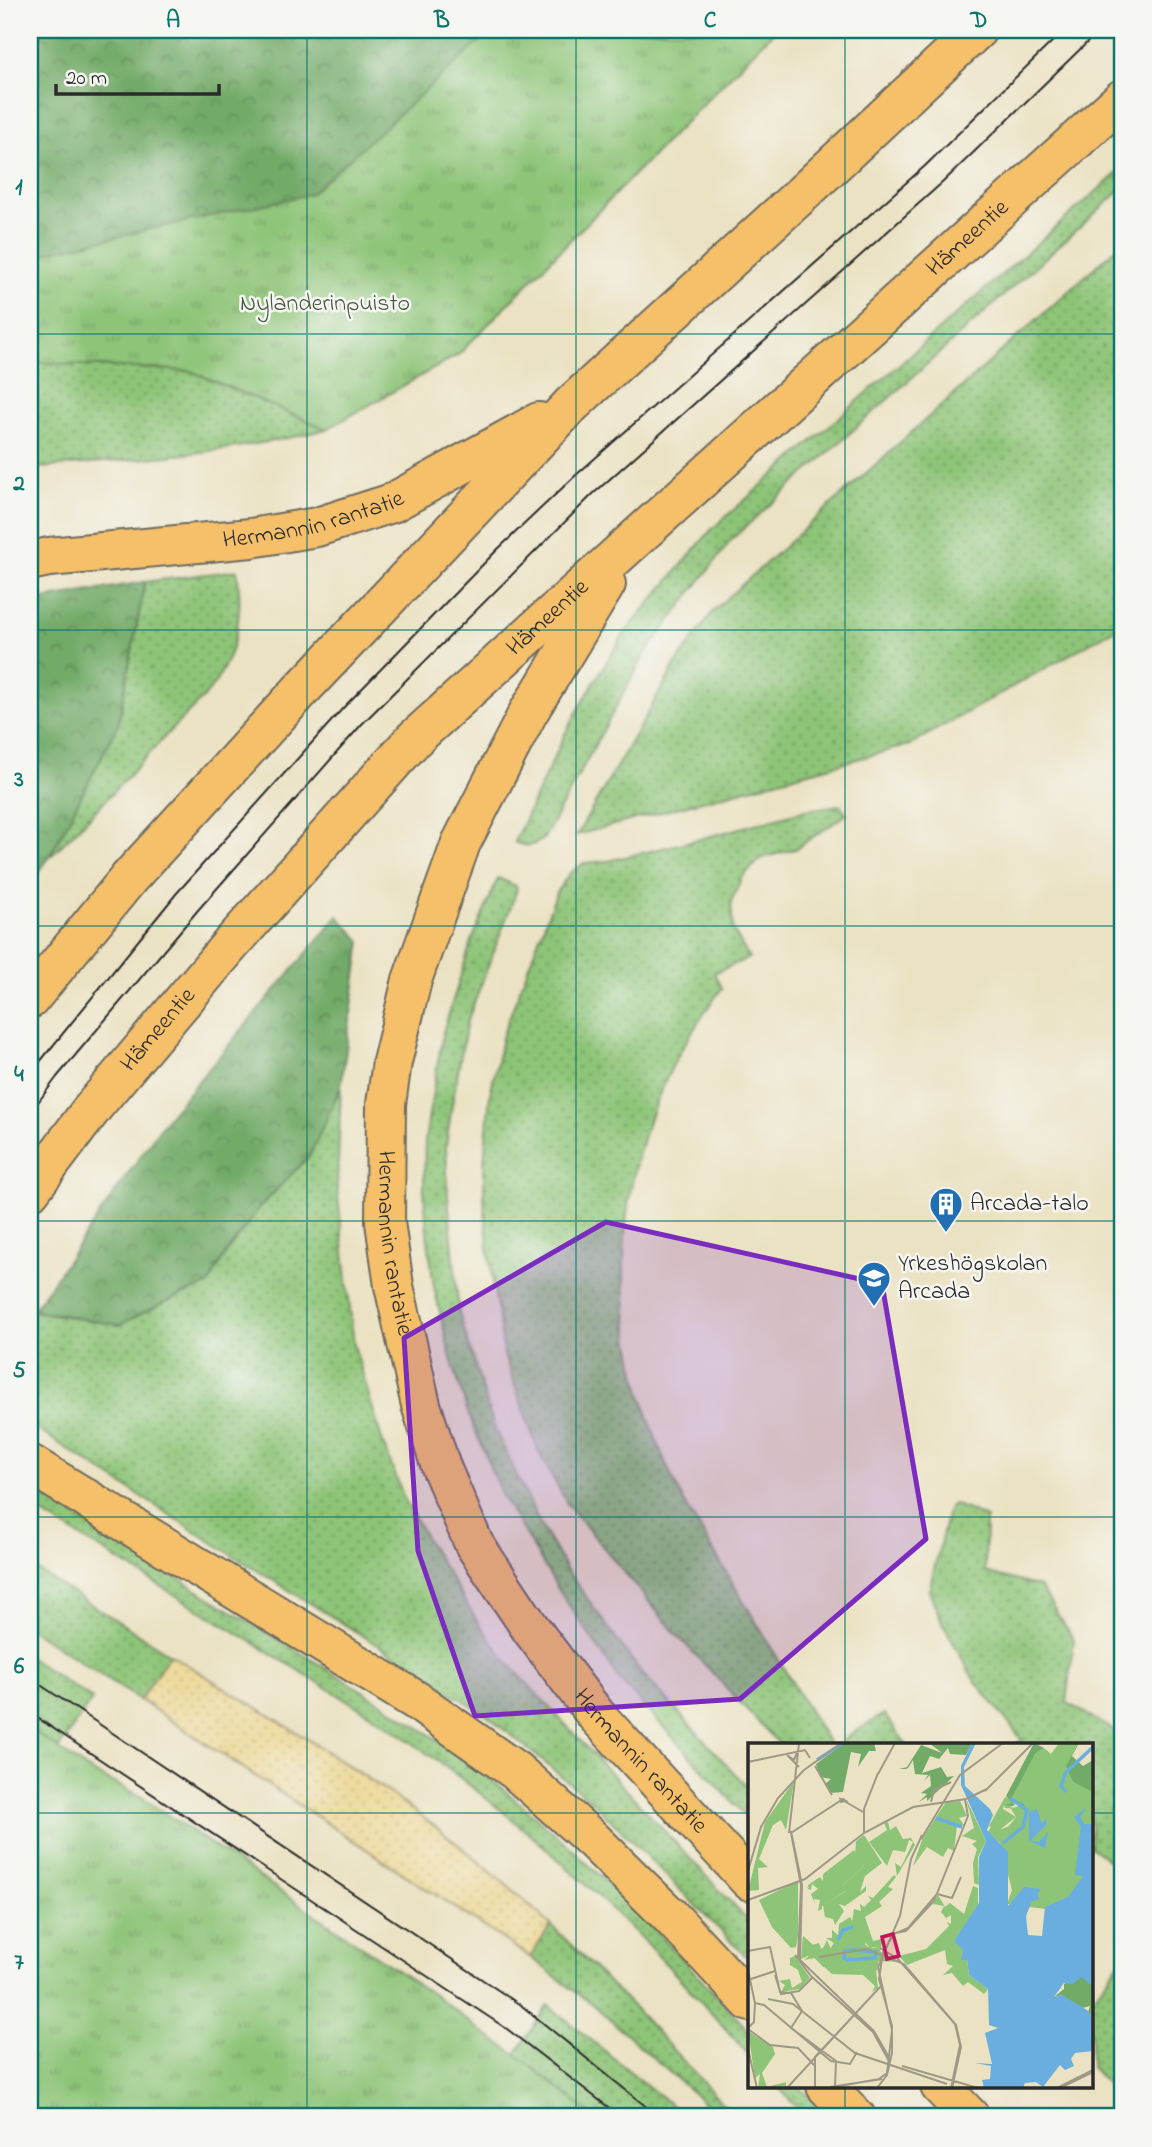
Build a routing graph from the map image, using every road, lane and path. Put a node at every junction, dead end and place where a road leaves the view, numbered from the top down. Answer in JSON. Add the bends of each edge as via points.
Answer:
{"nodes":[{"id":1,"x":977,"y":30,"type":"edge"},
{"id":2,"x":1122,"y":99,"type":"edge"},
{"id":3,"x":572,"y":404,"type":"junction"},
{"id":4,"x":627,"y":549,"type":"junction"},
{"id":5,"x":30,"y":561,"type":"edge"},
{"id":6,"x":30,"y":999,"type":"edge"},
{"id":7,"x":30,"y":1191,"type":"edge"},
{"id":8,"x":30,"y":1464,"type":"edge"},
{"id":9,"x":748,"y":1879,"type":"edge"},
{"id":10,"x":748,"y":2000,"type":"edge"},
{"id":11,"x":828,"y":2088,"type":"edge"},
{"id":12,"x":942,"y":2088,"type":"edge"},
{"id":13,"x":856,"y":2117,"type":"edge"},
{"id":14,"x":970,"y":2117,"type":"edge"}],
"edges":[{"from":1,"to":3,"type":"main road"},
{"from":2,"to":4,"type":"main road","name":"Hämeentie"},
{"from":3,"to":5,"type":"main road","name":"Hermannin rantatie","via":[[392,503],[317,527]]},
{"from":3,"to":6,"type":"main road","via":[[129,878]]},
{"from":4,"to":7,"type":"main road","name":"Hämeentie","via":[[414,740],[93,1106]]},
{"from":4,"to":9,"type":"main road","name":"Hermannin rantatie","via":[[528,713],[461,843],[412,980],[392,1062],[386,1104],[385,1222],[394,1286],[421,1405],[474,1544],[596,1715]]},
{"from":8,"to":10,"type":"main road","via":[[417,1701],[516,1771],[660,1906]]},
{"from":11,"to":13,"type":"main road"},
{"from":12,"to":14,"type":"main road"}]}
